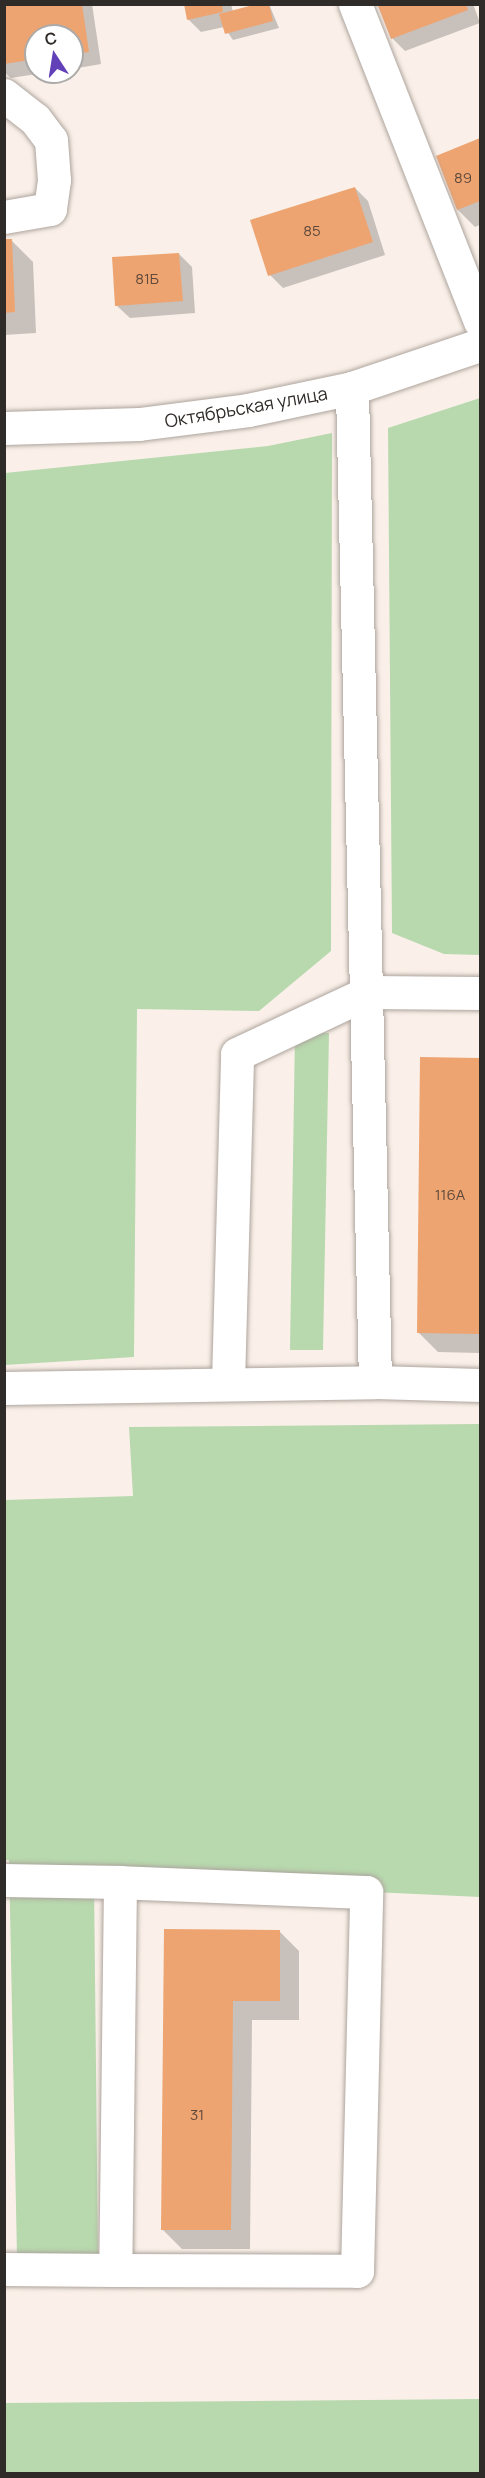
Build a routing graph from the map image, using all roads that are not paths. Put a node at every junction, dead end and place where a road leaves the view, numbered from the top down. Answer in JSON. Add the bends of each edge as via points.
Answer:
{"nodes":[{"id":1,"x":355,"y":4,"type":"edge"},
{"id":2,"x":4,"y":95,"type":"edge"},
{"id":3,"x":4,"y":217,"type":"edge"},
{"id":4,"x":480,"y":321,"type":"edge"},
{"id":5,"x":480,"y":345,"type":"edge"},
{"id":6,"x":352,"y":388,"type":"junction"},
{"id":7,"x":4,"y":428,"type":"edge"},
{"id":8,"x":369,"y":992,"type":"junction"},
{"id":9,"x":480,"y":993,"type":"edge"},
{"id":10,"x":228,"y":1382,"type":"junction"},
{"id":11,"x":375,"y":1382,"type":"junction"},
{"id":12,"x":480,"y":1384,"type":"edge"},
{"id":13,"x":4,"y":1388,"type":"edge"},
{"id":14,"x":4,"y":1880,"type":"edge"},
{"id":15,"x":120,"y":1882,"type":"junction"},
{"id":16,"x":4,"y":2269,"type":"edge"},
{"id":17,"x":115,"y":2270,"type":"junction"}],
"edges":[{"from":1,"to":4,"type":"street"},
{"from":2,"to":3,"type":"street","via":[[35,119],[51,140],[54,180],[50,209]]},
{"from":5,"to":6,"type":"street","name":"Октябрьская улица"},
{"from":6,"to":7,"type":"street","name":"Октябрьская улица","via":[[194,418]]},
{"from":6,"to":8,"type":"street"},
{"from":8,"to":9,"type":"street"},
{"from":8,"to":10,"type":"street","via":[[237,1054]]},
{"from":8,"to":11,"type":"street"},
{"from":10,"to":11,"type":"street"},
{"from":10,"to":13,"type":"street"},
{"from":11,"to":12,"type":"street"},
{"from":14,"to":15,"type":"street"},
{"from":15,"to":17,"type":"street"},
{"from":15,"to":17,"type":"street","via":[[366,1892],[357,2271]]},
{"from":16,"to":17,"type":"street"}]}
